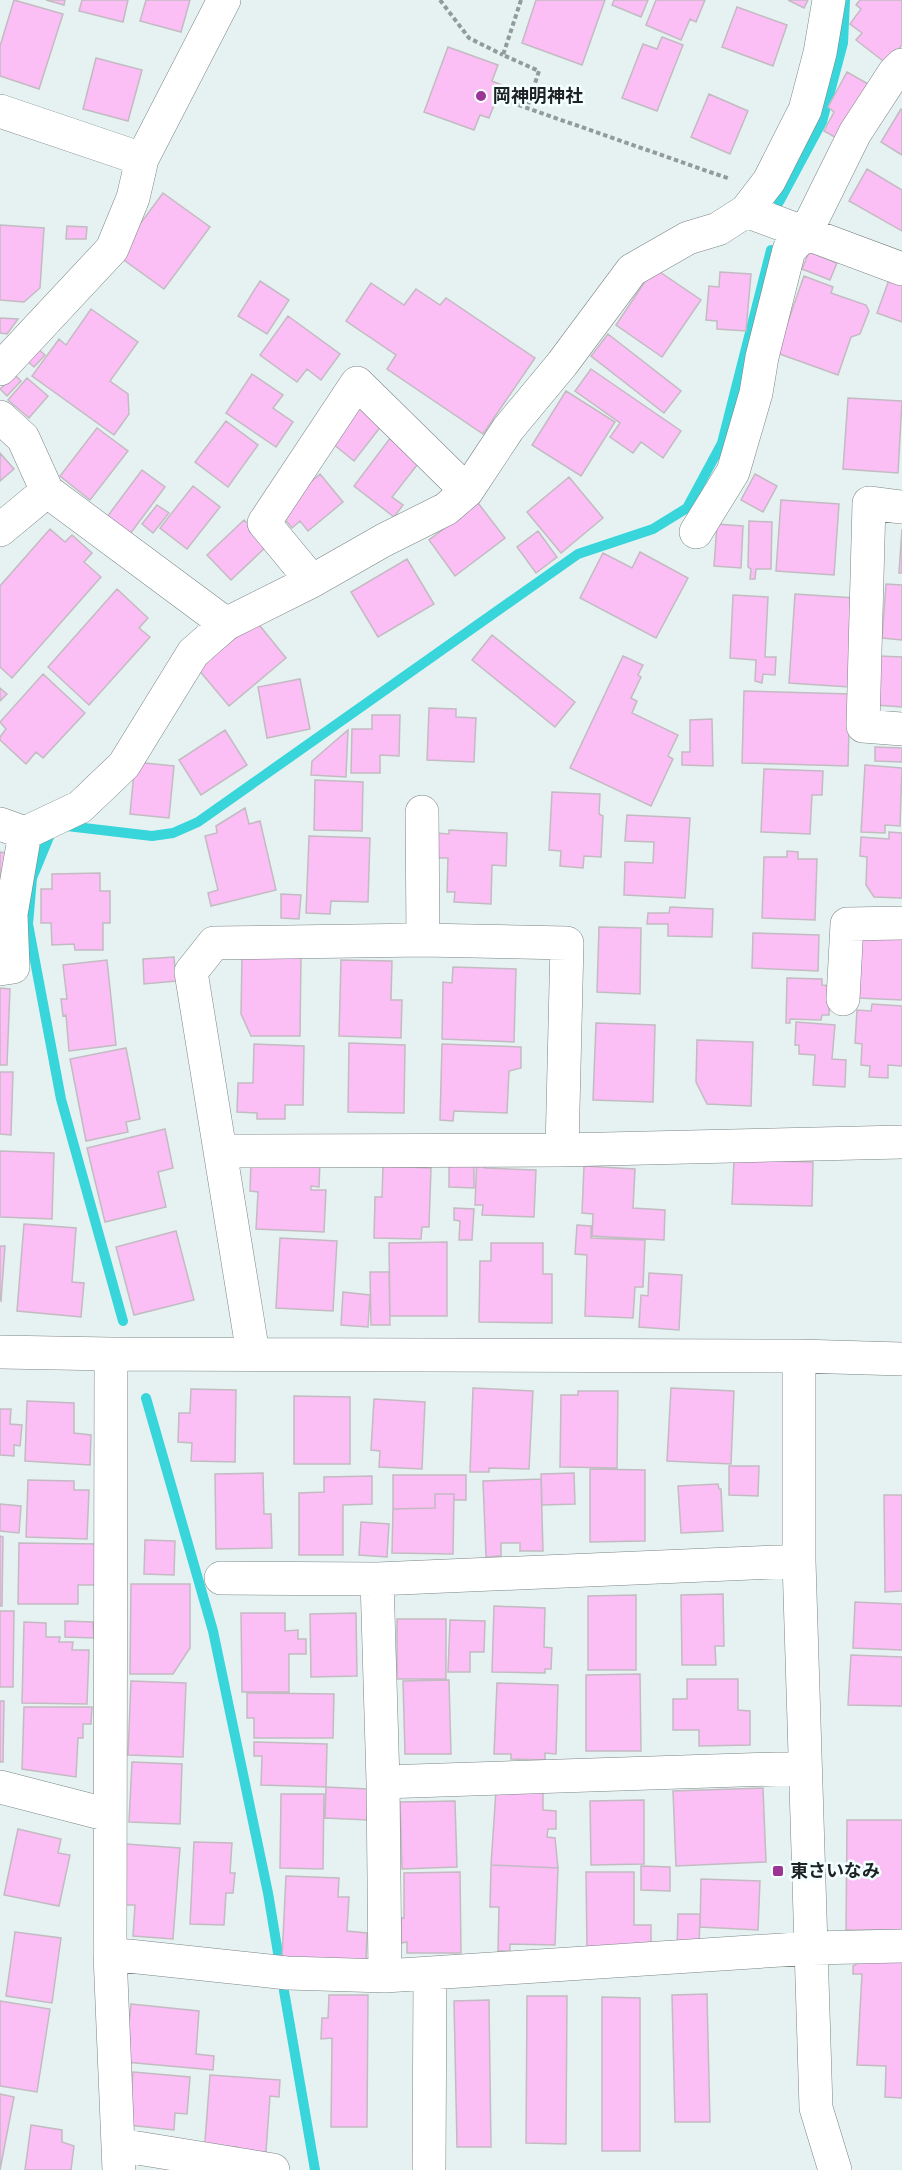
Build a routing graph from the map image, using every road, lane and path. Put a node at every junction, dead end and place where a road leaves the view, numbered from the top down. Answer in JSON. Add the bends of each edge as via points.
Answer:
{"nodes":[{"id":1,"x":224,"y":0,"type":"edge"},
{"id":2,"x":440,"y":0,"type":"edge"},
{"id":3,"x":521,"y":0,"type":"edge"},
{"id":4,"x":829,"y":0,"type":"edge"},
{"id":5,"x":503,"y":55,"type":"junction"},
{"id":6,"x":902,"y":65,"type":"edge"},
{"id":7,"x":504,"y":100,"type":"dead end"},
{"id":8,"x":527,"y":108,"type":"junction"},
{"id":9,"x":0,"y":111,"type":"edge"},
{"id":10,"x":142,"y":159,"type":"junction"},
{"id":11,"x":754,"y":200,"type":"junction"},
{"id":12,"x":805,"y":234,"type":"junction"},
{"id":13,"x":902,"y":269,"type":"edge"},
{"id":14,"x":0,"y":369,"type":"edge"},
{"id":15,"x":0,"y":417,"type":"edge"},
{"id":16,"x":47,"y":491,"type":"junction"},
{"id":17,"x":467,"y":491,"type":"junction"},
{"id":18,"x":902,"y":507,"type":"edge"},
{"id":19,"x":0,"y":530,"type":"edge"},
{"id":20,"x":696,"y":531,"type":"dead end"},
{"id":21,"x":312,"y":581,"type":"junction"},
{"id":22,"x":226,"y":624,"type":"junction"},
{"id":23,"x":902,"y":729,"type":"edge"},
{"id":24,"x":422,"y":812,"type":"dead end"},
{"id":25,"x":12,"y":829,"type":"edge"},
{"id":26,"x":902,"y":923,"type":"edge"},
{"id":27,"x":423,"y":940,"type":"junction"},
{"id":28,"x":0,"y":969,"type":"edge"},
{"id":29,"x":843,"y":999,"type":"dead end"},
{"id":30,"x":902,"y":1142,"type":"edge"},
{"id":31,"x":562,"y":1150,"type":"junction"},
{"id":32,"x":221,"y":1151,"type":"junction"},
{"id":33,"x":0,"y":1352,"type":"edge"},
{"id":34,"x":111,"y":1354,"type":"junction"},
{"id":35,"x":253,"y":1354,"type":"junction"},
{"id":36,"x":799,"y":1356,"type":"junction"},
{"id":37,"x":902,"y":1359,"type":"edge"},
{"id":38,"x":799,"y":1561,"type":"junction"},
{"id":39,"x":221,"y":1578,"type":"dead end"},
{"id":40,"x":377,"y":1579,"type":"junction"},
{"id":41,"x":805,"y":1768,"type":"junction"},
{"id":42,"x":383,"y":1782,"type":"junction"},
{"id":43,"x":0,"y":1787,"type":"edge"},
{"id":44,"x":109,"y":1815,"type":"junction"},
{"id":45,"x":902,"y":1946,"type":"edge"},
{"id":46,"x":812,"y":1948,"type":"junction"},
{"id":47,"x":110,"y":1954,"type":"junction"},
{"id":48,"x":430,"y":1973,"type":"junction"},
{"id":49,"x":385,"y":1976,"type":"junction"},
{"id":50,"x":119,"y":2157,"type":"edge"},
{"id":51,"x":273,"y":2170,"type":"edge"},
{"id":52,"x":429,"y":2170,"type":"edge"},
{"id":53,"x":835,"y":2170,"type":"edge"}],
"edges":[{"from":1,"to":10,"type":"street"},
{"from":2,"to":5,"type":"path","via":[[469,39]]},
{"from":3,"to":5,"type":"path"},
{"from":4,"to":11,"type":"street","via":[[805,110]]},
{"from":5,"to":8,"type":"path","via":[[539,71]]},
{"from":6,"to":12,"type":"street","via":[[855,133]]},
{"from":7,"to":8,"type":"path"},
{"from":8,"to":11,"type":"path"},
{"from":9,"to":10,"type":"street"},
{"from":10,"to":14,"type":"street","via":[[134,198],[111,249]]},
{"from":11,"to":12,"type":"street"},
{"from":11,"to":17,"type":"street","via":[[718,230],[688,238],[632,270],[508,429]]},
{"from":12,"to":13,"type":"street"},
{"from":12,"to":20,"type":"street","via":[[789,250],[733,472]]},
{"from":15,"to":16,"type":"street","via":[[23,438]]},
{"from":16,"to":19,"type":"street"},
{"from":16,"to":22,"type":"street"},
{"from":17,"to":21,"type":"street","via":[[446,509]]},
{"from":17,"to":21,"type":"street","via":[[357,383],[264,523]]},
{"from":18,"to":23,"type":"street","via":[[869,503],[863,726]]},
{"from":21,"to":22,"type":"street"},
{"from":22,"to":25,"type":"street","via":[[193,653],[124,765],[80,807]]},
{"from":24,"to":27,"type":"street"},
{"from":25,"to":28,"type":"street","via":[[13,967]]},
{"from":26,"to":29,"type":"street","via":[[847,924]]},
{"from":27,"to":31,"type":"street","via":[[567,943]]},
{"from":27,"to":32,"type":"street","via":[[213,943],[191,972]]},
{"from":30,"to":31,"type":"street"},
{"from":31,"to":32,"type":"street"},
{"from":32,"to":35,"type":"street"},
{"from":33,"to":34,"type":"street"},
{"from":34,"to":35,"type":"street"},
{"from":34,"to":44,"type":"street"},
{"from":35,"to":36,"type":"street"},
{"from":36,"to":37,"type":"street"},
{"from":36,"to":38,"type":"street"},
{"from":38,"to":40,"type":"street"},
{"from":38,"to":41,"type":"street"},
{"from":39,"to":40,"type":"street"},
{"from":40,"to":42,"type":"street"},
{"from":41,"to":42,"type":"street"},
{"from":41,"to":46,"type":"street"},
{"from":42,"to":49,"type":"street"},
{"from":43,"to":44,"type":"street"},
{"from":44,"to":47,"type":"street"},
{"from":45,"to":46,"type":"street"},
{"from":46,"to":48,"type":"street"},
{"from":46,"to":53,"type":"street","via":[[816,2108]]},
{"from":47,"to":49,"type":"street","via":[[286,1973]]},
{"from":47,"to":50,"type":"street"},
{"from":48,"to":49,"type":"street"},
{"from":48,"to":52,"type":"street"},
{"from":50,"to":51,"type":"street"}]}
